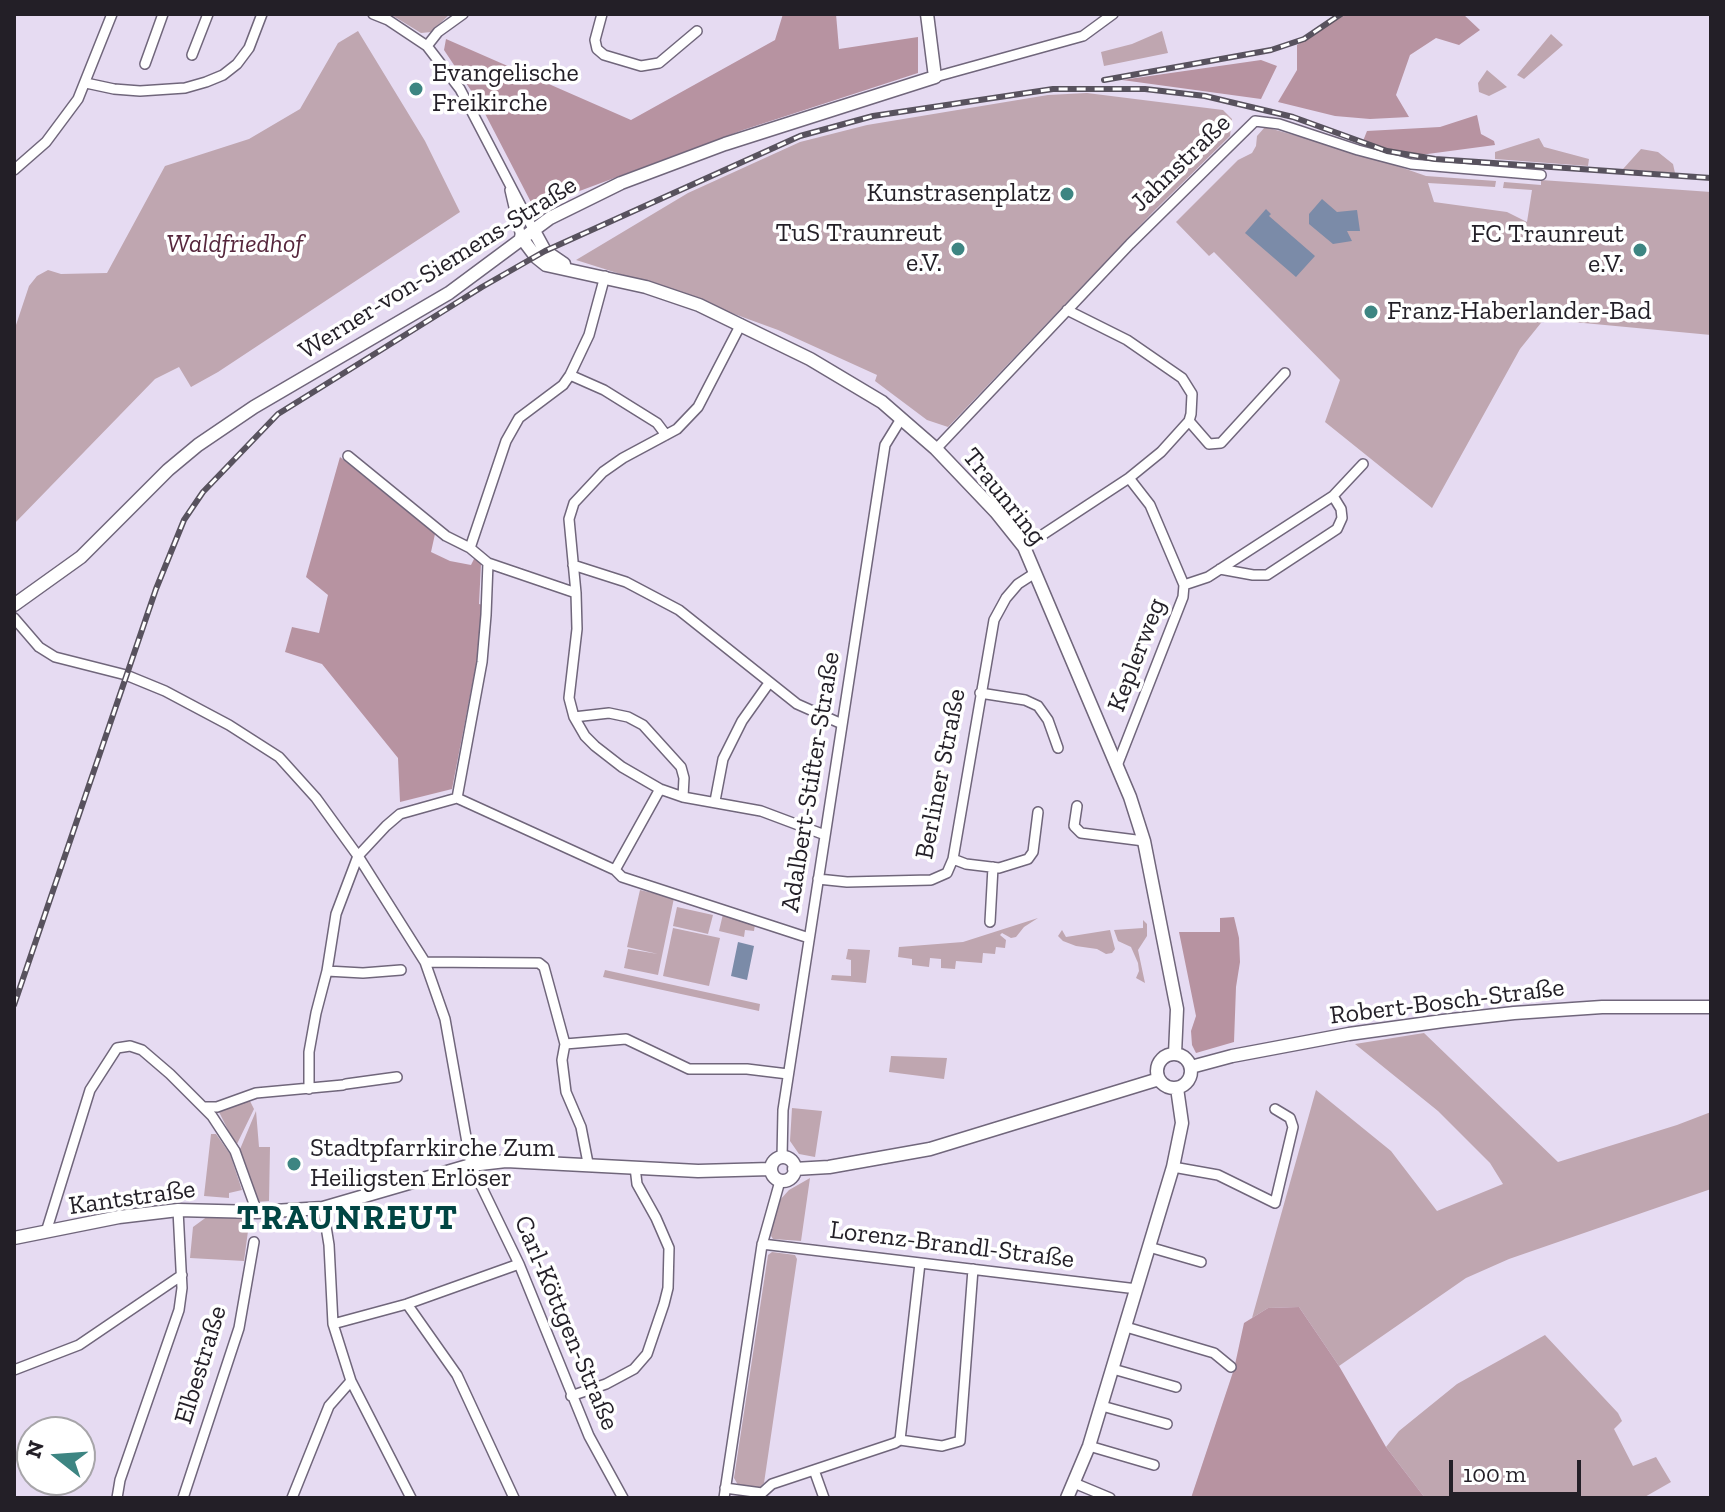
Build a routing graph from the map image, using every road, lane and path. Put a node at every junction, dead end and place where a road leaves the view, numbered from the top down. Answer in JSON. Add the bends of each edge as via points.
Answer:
{"nodes":[{"id":1,"x":112,"y":14,"type":"edge"},
{"id":2,"x":163,"y":14,"type":"edge"},
{"id":3,"x":208,"y":14,"type":"edge"},
{"id":4,"x":262,"y":14,"type":"edge"},
{"id":5,"x":373,"y":14,"type":"edge"},
{"id":6,"x":463,"y":14,"type":"edge"},
{"id":7,"x":602,"y":14,"type":"edge"},
{"id":8,"x":927,"y":14,"type":"edge"},
{"id":9,"x":1113,"y":14,"type":"edge"},
{"id":10,"x":697,"y":31,"type":"dead end"},
{"id":11,"x":427,"y":46,"type":"junction"},
{"id":12,"x":192,"y":55,"type":"dead end"},
{"id":13,"x":145,"y":64,"type":"dead end"},
{"id":14,"x":935,"y":77,"type":"junction"},
{"id":15,"x":86,"y":83,"type":"junction"},
{"id":16,"x":14,"y":170,"type":"edge"},
{"id":17,"x":1541,"y":175,"type":"dead end"},
{"id":18,"x":510,"y":187,"type":"junction"},
{"id":19,"x":533,"y":229,"type":"junction"},
{"id":20,"x":521,"y":237,"type":"junction"},
{"id":21,"x":574,"y":269,"type":"junction"},
{"id":22,"x":605,"y":276,"type":"junction"},
{"id":23,"x":1067,"y":310,"type":"junction"},
{"id":24,"x":741,"y":324,"type":"junction"},
{"id":25,"x":1285,"y":373,"type":"dead end"},
{"id":26,"x":570,"y":375,"type":"junction"},
{"id":27,"x":901,"y":419,"type":"junction"},
{"id":28,"x":1189,"y":421,"type":"junction"},
{"id":29,"x":666,"y":435,"type":"junction"},
{"id":30,"x":936,"y":449,"type":"junction"},
{"id":31,"x":348,"y":456,"type":"dead end"},
{"id":32,"x":1363,"y":464,"type":"dead end"},
{"id":33,"x":1129,"y":478,"type":"junction"},
{"id":34,"x":1333,"y":496,"type":"junction"},
{"id":35,"x":1024,"y":547,"type":"junction"},
{"id":36,"x":470,"y":548,"type":"junction"},
{"id":37,"x":488,"y":563,"type":"junction"},
{"id":38,"x":573,"y":565,"type":"junction"},
{"id":39,"x":1220,"y":569,"type":"junction"},
{"id":40,"x":1035,"y":573,"type":"junction"},
{"id":41,"x":1184,"y":585,"type":"junction"},
{"id":42,"x":576,"y":593,"type":"junction"},
{"id":43,"x":14,"y":605,"type":"edge"},
{"id":44,"x":14,"y":618,"type":"edge"},
{"id":45,"x":769,"y":683,"type":"junction"},
{"id":46,"x":980,"y":693,"type":"junction"},
{"id":47,"x":574,"y":717,"type":"junction"},
{"id":48,"x":842,"y":724,"type":"junction"},
{"id":49,"x":1058,"y":748,"type":"dead end"},
{"id":50,"x":1118,"y":763,"type":"junction"},
{"id":51,"x":660,"y":789,"type":"junction"},
{"id":52,"x":683,"y":797,"type":"junction"},
{"id":53,"x":457,"y":798,"type":"junction"},
{"id":54,"x":715,"y":801,"type":"junction"},
{"id":55,"x":1077,"y":806,"type":"dead end"},
{"id":56,"x":1038,"y":812,"type":"dead end"},
{"id":57,"x":825,"y":835,"type":"junction"},
{"id":58,"x":1144,"y":841,"type":"junction"},
{"id":59,"x":358,"y":856,"type":"junction"},
{"id":60,"x":953,"y":859,"type":"junction"},
{"id":61,"x":993,"y":867,"type":"junction"},
{"id":62,"x":615,"y":870,"type":"junction"},
{"id":63,"x":818,"y":879,"type":"junction"},
{"id":64,"x":990,"y":922,"type":"dead end"},
{"id":65,"x":809,"y":938,"type":"junction"},
{"id":66,"x":425,"y":962,"type":"junction"},
{"id":67,"x":401,"y":970,"type":"dead end"},
{"id":68,"x":327,"y":971,"type":"junction"},
{"id":69,"x":1711,"y":1007,"type":"edge"},
{"id":70,"x":565,"y":1044,"type":"junction"},
{"id":71,"x":1175,"y":1054,"type":"junction"},
{"id":72,"x":1191,"y":1067,"type":"junction"},
{"id":73,"x":788,"y":1074,"type":"junction"},
{"id":74,"x":397,"y":1077,"type":"dead end"},
{"id":75,"x":1159,"y":1079,"type":"junction"},
{"id":76,"x":1177,"y":1088,"type":"junction"},
{"id":77,"x":309,"y":1089,"type":"junction"},
{"id":78,"x":203,"y":1107,"type":"junction"},
{"id":79,"x":1275,"y":1109,"type":"dead end"},
{"id":80,"x":782,"y":1158,"type":"junction"},
{"id":81,"x":588,"y":1163,"type":"junction"},
{"id":82,"x":471,"y":1165,"type":"junction"},
{"id":83,"x":635,"y":1167,"type":"junction"},
{"id":84,"x":1173,"y":1167,"type":"junction"},
{"id":85,"x":771,"y":1169,"type":"junction"},
{"id":86,"x":794,"y":1169,"type":"junction"},
{"id":87,"x":780,"y":1181,"type":"junction"},
{"id":88,"x":323,"y":1208,"type":"junction"},
{"id":89,"x":178,"y":1210,"type":"junction"},
{"id":90,"x":257,"y":1212,"type":"junction"},
{"id":91,"x":46,"y":1232,"type":"junction"},
{"id":92,"x":14,"y":1238,"type":"edge"},
{"id":93,"x":254,"y":1242,"type":"dead end"},
{"id":94,"x":762,"y":1244,"type":"junction"},
{"id":95,"x":1149,"y":1247,"type":"junction"},
{"id":96,"x":1201,"y":1262,"type":"dead end"},
{"id":97,"x":920,"y":1263,"type":"junction"},
{"id":98,"x":519,"y":1264,"type":"junction"},
{"id":99,"x":973,"y":1269,"type":"junction"},
{"id":100,"x":182,"y":1275,"type":"junction"},
{"id":101,"x":1137,"y":1289,"type":"junction"},
{"id":102,"x":407,"y":1304,"type":"junction"},
{"id":103,"x":333,"y":1324,"type":"junction"},
{"id":104,"x":1126,"y":1327,"type":"junction"},
{"id":105,"x":1231,"y":1367,"type":"dead end"},
{"id":106,"x":1113,"y":1369,"type":"junction"},
{"id":107,"x":14,"y":1370,"type":"edge"},
{"id":108,"x":351,"y":1381,"type":"junction"},
{"id":109,"x":1176,"y":1387,"type":"dead end"},
{"id":110,"x":571,"y":1396,"type":"junction"},
{"id":111,"x":1102,"y":1406,"type":"junction"},
{"id":112,"x":1167,"y":1424,"type":"dead end"},
{"id":113,"x":900,"y":1440,"type":"junction"},
{"id":114,"x":1089,"y":1446,"type":"junction"},
{"id":115,"x":1154,"y":1465,"type":"dead end"},
{"id":116,"x":814,"y":1470,"type":"junction"},
{"id":117,"x":1074,"y":1483,"type":"junction"},
{"id":118,"x":724,"y":1493,"type":"edge"},
{"id":119,"x":117,"y":1498,"type":"edge"},
{"id":120,"x":183,"y":1498,"type":"edge"},
{"id":121,"x":292,"y":1498,"type":"edge"},
{"id":122,"x":411,"y":1498,"type":"edge"},
{"id":123,"x":514,"y":1498,"type":"edge"},
{"id":124,"x":623,"y":1498,"type":"edge"},
{"id":125,"x":824,"y":1498,"type":"edge"},
{"id":126,"x":1067,"y":1498,"type":"edge"},
{"id":127,"x":1110,"y":1498,"type":"edge"}],
"edges":[{"from":1,"to":15,"type":"street"},
{"from":2,"to":13,"type":"street"},
{"from":3,"to":12,"type":"street"},
{"from":4,"to":15,"type":"street","via":[[237,64],[206,82],[140,91]]},
{"from":5,"to":11,"type":"street"},
{"from":6,"to":11,"type":"street"},
{"from":7,"to":10,"type":"street","via":[[597,49],[641,66],[659,63]]},
{"from":8,"to":14,"type":"street"},
{"from":9,"to":14,"type":"street","name":"Werner-von-Siemens-Straße","via":[[1083,36]]},
{"from":11,"to":18,"type":"street","via":[[460,89]]},
{"from":14,"to":19,"type":"street","name":"Werner-von-Siemens-Straße","via":[[621,183]]},
{"from":15,"to":16,"type":"street","via":[[46,142]]},
{"from":17,"to":23,"type":"street","name":"Jahnstraße","via":[[1411,164],[1255,121]]},
{"from":18,"to":19,"type":"street"},
{"from":18,"to":20,"type":"street"},
{"from":19,"to":20,"type":"street","name":"Werner-von-Siemens-Straße"},
{"from":19,"to":21,"type":"street","name":"Traunring","via":[[550,257]]},
{"from":20,"to":21,"type":"street","name":"Traunring","via":[[546,265]]},
{"from":20,"to":43,"type":"street","name":"Werner-von-Siemens-Straße","via":[[449,293],[198,445],[81,557]]},
{"from":21,"to":22,"type":"street","name":"Traunring"},
{"from":22,"to":24,"type":"street","name":"Traunring"},
{"from":22,"to":26,"type":"street","via":[[589,335]]},
{"from":23,"to":28,"type":"street","via":[[1127,340],[1182,378],[1192,394]]},
{"from":23,"to":30,"type":"street","name":"Jahnstraße"},
{"from":24,"to":27,"type":"street","name":"Traunring","via":[[871,395]]},
{"from":24,"to":29,"type":"street","via":[[698,407]]},
{"from":25,"to":28,"type":"street","via":[[1221,443],[1209,444]]},
{"from":26,"to":29,"type":"street","via":[[657,423]]},
{"from":26,"to":36,"type":"street","via":[[519,418],[506,441]]},
{"from":27,"to":30,"type":"street","name":"Traunring"},
{"from":27,"to":48,"type":"street","name":"Adalbert-Stifter-Straße","via":[[885,445]]},
{"from":28,"to":33,"type":"street"},
{"from":29,"to":38,"type":"street","via":[[603,472],[574,503],[569,519]]},
{"from":30,"to":35,"type":"street","name":"Traunring"},
{"from":31,"to":36,"type":"street","via":[[446,536]]},
{"from":32,"to":34,"type":"street"},
{"from":33,"to":35,"type":"street"},
{"from":33,"to":41,"type":"street","name":"Keplerweg","via":[[1150,505]]},
{"from":34,"to":39,"type":"street"},
{"from":34,"to":39,"type":"street","via":[[1341,509],[1337,529],[1279,568],[1267,575]]},
{"from":35,"to":40,"type":"street","name":"Traunring"},
{"from":36,"to":37,"type":"street"},
{"from":37,"to":42,"type":"street"},
{"from":37,"to":53,"type":"street","via":[[482,662]]},
{"from":38,"to":42,"type":"street"},
{"from":38,"to":45,"type":"street","via":[[626,582],[679,610]]},
{"from":39,"to":41,"type":"street"},
{"from":40,"to":46,"type":"street","name":"Berliner Straße","via":[[1018,584],[998,612]]},
{"from":40,"to":50,"type":"street","name":"Traunring"},
{"from":41,"to":50,"type":"street","name":"Keplerweg"},
{"from":42,"to":47,"type":"street","via":[[569,698]]},
{"from":44,"to":59,"type":"street","name":"Carl-Köttgen-Straße","via":[[55,657],[165,691],[279,757]]},
{"from":45,"to":48,"type":"street","via":[[797,704]]},
{"from":45,"to":54,"type":"street","via":[[723,759]]},
{"from":46,"to":49,"type":"street","via":[[1038,706]]},
{"from":46,"to":60,"type":"street","name":"Berliner Straße"},
{"from":47,"to":51,"type":"street","via":[[595,746]]},
{"from":47,"to":52,"type":"street","via":[[609,713],[643,725],[681,767]]},
{"from":48,"to":57,"type":"street","name":"Adalbert-Stifter-Straße"},
{"from":50,"to":58,"type":"street","name":"Traunring"},
{"from":51,"to":52,"type":"street"},
{"from":51,"to":62,"type":"street"},
{"from":52,"to":54,"type":"street"},
{"from":53,"to":59,"type":"street","via":[[400,814]]},
{"from":53,"to":62,"type":"street"},
{"from":54,"to":57,"type":"street","via":[[761,811]]},
{"from":55,"to":58,"type":"street","via":[[1074,826],[1081,833]]},
{"from":56,"to":61,"type":"street","via":[[1028,859]]},
{"from":57,"to":63,"type":"street","name":"Adalbert-Stifter-Straße"},
{"from":58,"to":71,"type":"street","name":"Traunring","via":[[1177,1009]]},
{"from":59,"to":66,"type":"street","name":"Carl-Köttgen-Straße"},
{"from":59,"to":68,"type":"street","via":[[336,914]]},
{"from":60,"to":61,"type":"street"},
{"from":60,"to":63,"type":"street","name":"Berliner Straße","via":[[947,873],[931,880]]},
{"from":61,"to":64,"type":"street"},
{"from":62,"to":65,"type":"street","via":[[627,879]]},
{"from":63,"to":65,"type":"street","name":"Adalbert-Stifter-Straße"},
{"from":65,"to":73,"type":"street","name":"Adalbert-Stifter-Straße"},
{"from":66,"to":70,"type":"street","via":[[539,963],[547,973]]},
{"from":66,"to":82,"type":"street","name":"Carl-Köttgen-Straße","via":[[445,1019]]},
{"from":67,"to":68,"type":"street"},
{"from":68,"to":77,"type":"street","via":[[309,1052]]},
{"from":69,"to":72,"type":"street","name":"Robert-Bosch-Straße","via":[[1602,1007],[1486,1016],[1349,1034]]},
{"from":70,"to":73,"type":"street","via":[[626,1039],[689,1069]]},
{"from":70,"to":81,"type":"street","via":[[566,1092]]},
{"from":71,"to":72,"type":"street"},
{"from":71,"to":75,"type":"street","via":[[1160,1062]]},
{"from":72,"to":76,"type":"street","via":[[1188,1081]]},
{"from":73,"to":80,"type":"street","name":"Adalbert-Stifter-Straße"},
{"from":74,"to":77,"type":"street"},
{"from":75,"to":76,"type":"street"},
{"from":75,"to":86,"type":"street","via":[[930,1149]]},
{"from":76,"to":84,"type":"street","via":[[1182,1123]]},
{"from":77,"to":78,"type":"street","via":[[256,1093]]},
{"from":78,"to":90,"type":"street","via":[[235,1151]]},
{"from":78,"to":91,"type":"street","via":[[142,1050],[117,1048],[90,1090]]},
{"from":79,"to":84,"type":"street","via":[[1290,1118],[1293,1127],[1275,1203],[1218,1175]]},
{"from":80,"to":85,"type":"street"},
{"from":80,"to":86,"type":"street"},
{"from":81,"to":82,"type":"street","name":"Kantstraße","via":[[520,1160]]},
{"from":81,"to":83,"type":"street","name":"Kantstraße"},
{"from":82,"to":88,"type":"street","name":"Kantstraße"},
{"from":82,"to":98,"type":"street","name":"Carl-Köttgen-Straße"},
{"from":83,"to":85,"type":"street","name":"Kantstraße"},
{"from":83,"to":110,"type":"street","via":[[637,1184],[669,1248],[664,1304],[647,1354],[634,1369]]},
{"from":84,"to":95,"type":"street"},
{"from":85,"to":87,"type":"street"},
{"from":86,"to":87,"type":"street","via":[[790,1179]]},
{"from":87,"to":94,"type":"street"},
{"from":88,"to":90,"type":"street","name":"Kantstraße"},
{"from":88,"to":103,"type":"street"},
{"from":89,"to":90,"type":"street","name":"Kantstraße"},
{"from":89,"to":91,"type":"street","name":"Kantstraße"},
{"from":89,"to":100,"type":"street"},
{"from":91,"to":92,"type":"street","name":"Kantstraße"},
{"from":93,"to":120,"type":"street","name":"Elbestraße","via":[[239,1328]]},
{"from":94,"to":97,"type":"street","name":"Lorenz-Brandl-Straße"},
{"from":94,"to":118,"type":"street"},
{"from":95,"to":96,"type":"street"},
{"from":95,"to":101,"type":"street"},
{"from":97,"to":99,"type":"street","name":"Lorenz-Brandl-Straße"},
{"from":97,"to":113,"type":"street"},
{"from":98,"to":102,"type":"street"},
{"from":98,"to":110,"type":"street","name":"Carl-Köttgen-Straße"},
{"from":99,"to":101,"type":"street","name":"Lorenz-Brandl-Straße"},
{"from":99,"to":113,"type":"street","via":[[960,1441],[942,1446]]},
{"from":100,"to":107,"type":"street","via":[[79,1345]]},
{"from":100,"to":119,"type":"street","via":[[173,1331]]},
{"from":101,"to":104,"type":"street"},
{"from":102,"to":103,"type":"street"},
{"from":102,"to":123,"type":"street","via":[[457,1375]]},
{"from":103,"to":108,"type":"street"},
{"from":104,"to":105,"type":"street","via":[[1214,1353]]},
{"from":104,"to":106,"type":"street"},
{"from":106,"to":109,"type":"street"},
{"from":106,"to":111,"type":"street"},
{"from":108,"to":121,"type":"street","via":[[329,1406]]},
{"from":108,"to":122,"type":"street"},
{"from":110,"to":124,"type":"street","name":"Carl-Köttgen-Straße"},
{"from":111,"to":112,"type":"street"},
{"from":111,"to":114,"type":"street"},
{"from":113,"to":116,"type":"street"},
{"from":114,"to":115,"type":"street"},
{"from":114,"to":117,"type":"street"},
{"from":116,"to":118,"type":"street","via":[[772,1484],[762,1493]]},
{"from":116,"to":125,"type":"street"},
{"from":117,"to":126,"type":"street"},
{"from":117,"to":127,"type":"street"}]}
